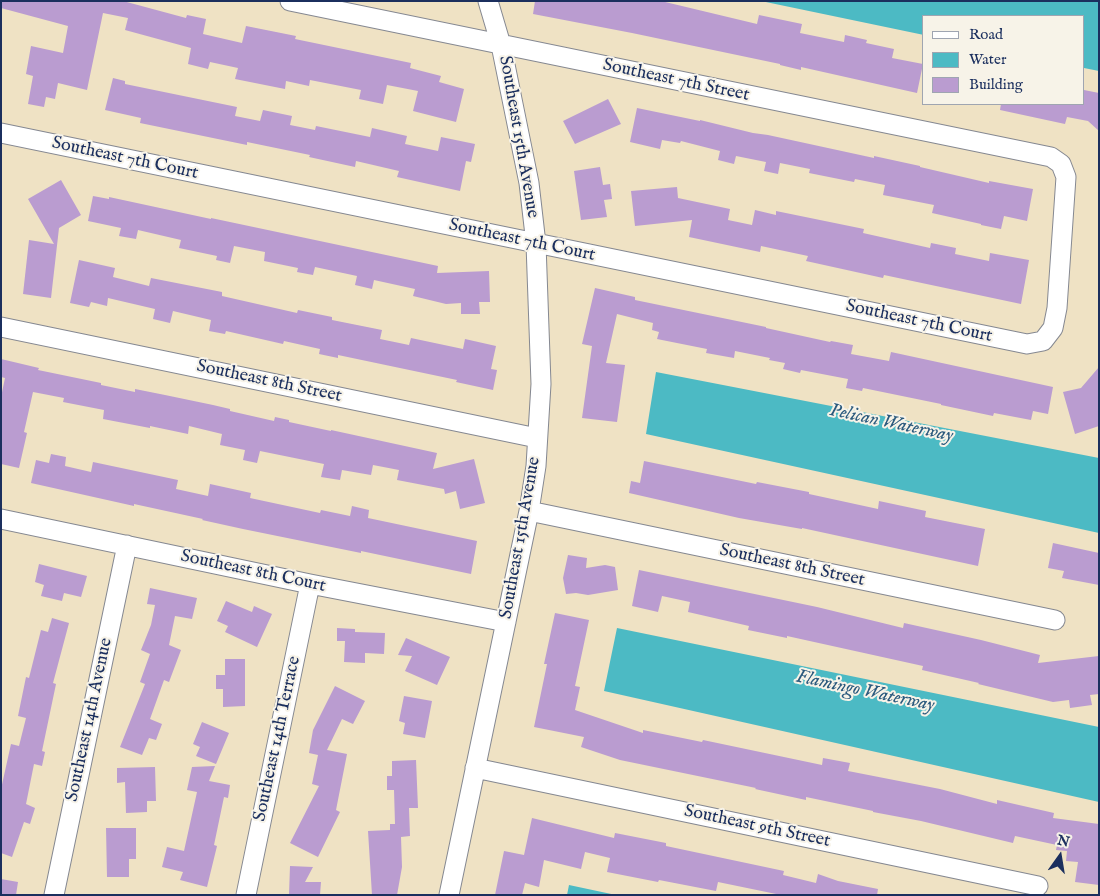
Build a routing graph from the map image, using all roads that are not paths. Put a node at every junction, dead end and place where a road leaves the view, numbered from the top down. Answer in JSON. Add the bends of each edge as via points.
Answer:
{"nodes":[{"id":1,"x":290,"y":1,"type":"edge"},
{"id":2,"x":488,"y":1,"type":"edge"},
{"id":3,"x":501,"y":45,"type":"junction"},
{"id":4,"x":1,"y":133,"type":"edge"},
{"id":5,"x":536,"y":244,"type":"junction"},
{"id":6,"x":1,"y":326,"type":"edge"},
{"id":7,"x":1043,"y":341,"type":"joint"},
{"id":8,"x":537,"y":438,"type":"junction"},
{"id":9,"x":529,"y":511,"type":"junction"},
{"id":10,"x":1,"y":519,"type":"edge"},
{"id":11,"x":127,"y":545,"type":"junction"},
{"id":12,"x":310,"y":584,"type":"junction"},
{"id":13,"x":1055,"y":620,"type":"dead end"},
{"id":14,"x":506,"y":622,"type":"junction"},
{"id":15,"x":476,"y":768,"type":"junction"},
{"id":16,"x":1038,"y":886,"type":"dead end"},
{"id":17,"x":54,"y":895,"type":"edge"},
{"id":18,"x":246,"y":895,"type":"edge"},
{"id":19,"x":449,"y":895,"type":"edge"}],
"edges":[{"from":1,"to":3,"type":"street","name":"Southeast 7th Street"},
{"from":2,"to":3,"type":"street","name":"Southeast 15th Avenue"},
{"from":3,"to":5,"type":"street","name":"Southeast 15th Avenue","via":[[529,183]]},
{"from":3,"to":7,"type":"street","name":"Southeast 7th Street","via":[[1051,157],[1061,164],[1066,177],[1057,308],[1053,328]]},
{"from":4,"to":5,"type":"street","name":"Southeast 7th Court"},
{"from":5,"to":7,"type":"street","name":"Southeast 7th Court","via":[[1027,344]]},
{"from":5,"to":8,"type":"street","name":"Southeast 15th Avenue","via":[[541,384]]},
{"from":6,"to":8,"type":"street","name":"Southeast 8th Street"},
{"from":8,"to":9,"type":"street","name":"Southeast 15th Avenue"},
{"from":9,"to":13,"type":"street","name":"Southeast 8th Street"},
{"from":9,"to":14,"type":"street","name":"Southeast 15th Avenue"},
{"from":10,"to":11,"type":"street","name":"Southeast 8th Court"},
{"from":11,"to":12,"type":"street","name":"Southeast 8th Court"},
{"from":11,"to":17,"type":"street","name":"Southeast 14th Avenue"},
{"from":12,"to":14,"type":"street","name":"Southeast 8th Court"},
{"from":12,"to":18,"type":"street","name":"Southeast 14th Terrace"},
{"from":14,"to":15,"type":"street","name":"Southeast 15th Avenue"},
{"from":15,"to":16,"type":"street","name":"Southeast 9th Street"},
{"from":15,"to":19,"type":"street","name":"Southeast 15th Avenue"}]}
